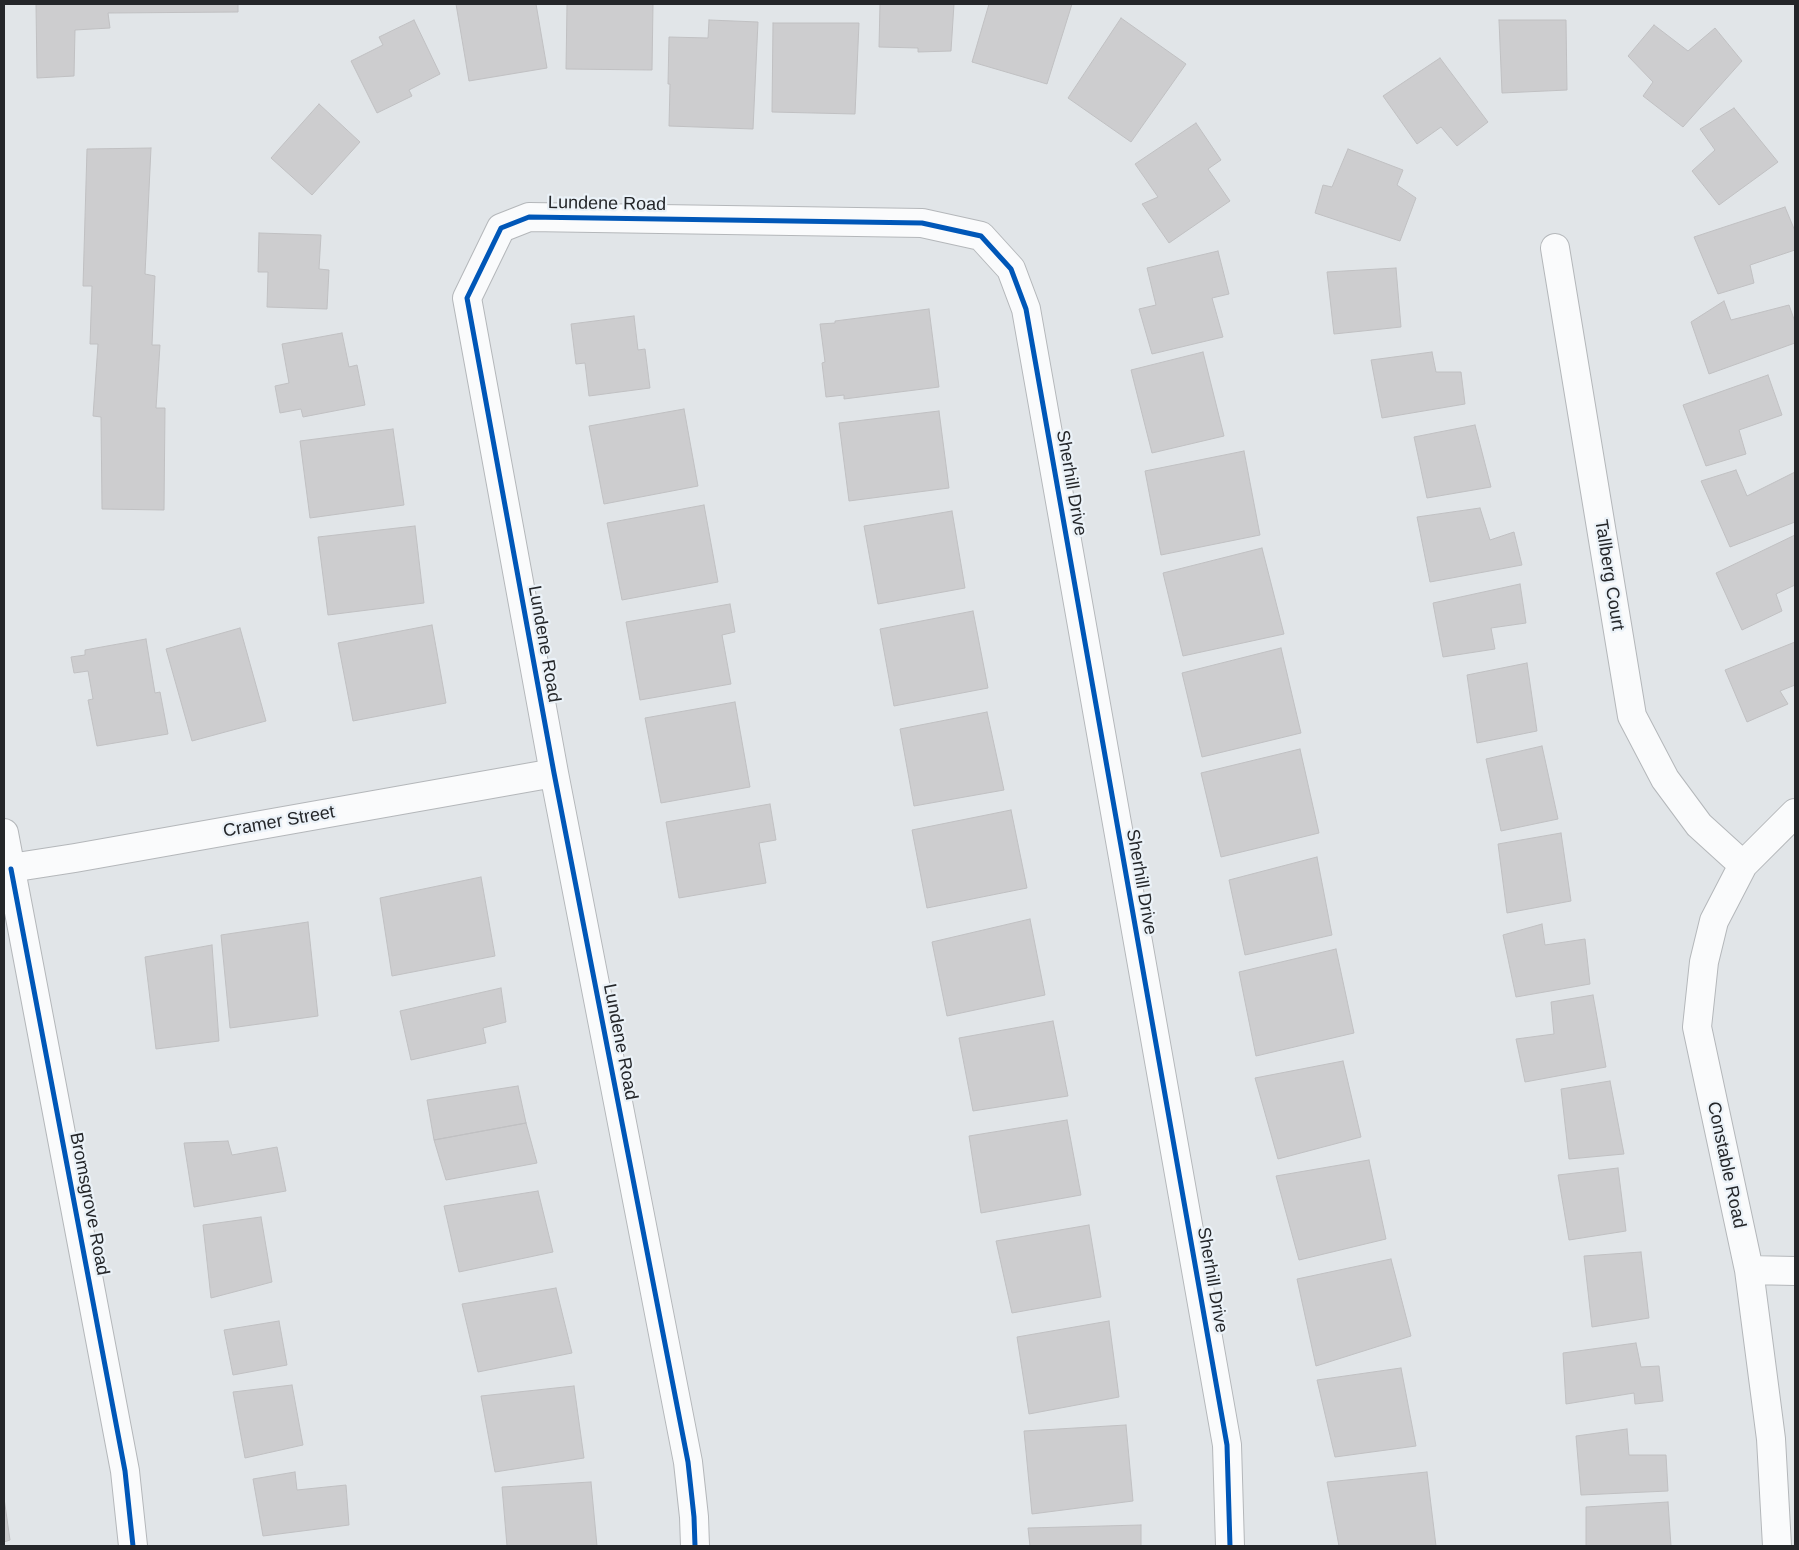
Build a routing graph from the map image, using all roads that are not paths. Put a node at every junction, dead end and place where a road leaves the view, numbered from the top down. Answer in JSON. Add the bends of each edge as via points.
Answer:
{"nodes":[{"id":1,"x":981,"y":236,"type":"joint"},
{"id":2,"x":1555,"y":248,"type":"dead end"},
{"id":3,"x":554,"y":772,"type":"junction"},
{"id":4,"x":1795,"y":813,"type":"edge"},
{"id":5,"x":4,"y":833,"type":"edge"},
{"id":6,"x":1743,"y":865,"type":"junction"},
{"id":7,"x":8,"y":869,"type":"edge"},
{"id":8,"x":1749,"y":1270,"type":"junction"},
{"id":9,"x":1795,"y":1271,"type":"edge"},
{"id":10,"x":133,"y":1546,"type":"edge"},
{"id":11,"x":694,"y":1546,"type":"edge"},
{"id":12,"x":1230,"y":1546,"type":"edge"},
{"id":13,"x":1777,"y":1546,"type":"edge"}],
"edges":[{"from":1,"to":3,"type":"street","name":"Lundene Road","via":[[912,222],[529,217],[501,228],[467,298]]},
{"from":1,"to":12,"type":"street","name":"Sherhill Drive","via":[[1011,269],[1026,309],[1227,1445]]},
{"from":2,"to":6,"type":"street","name":"Tallberg Court","via":[[1632,716],[1665,779],[1699,826]]},
{"from":3,"to":7,"type":"street","name":"Cramer Street"},
{"from":3,"to":11,"type":"street","name":"Lundene Road","via":[[688,1462]]},
{"from":4,"to":6,"type":"street","name":"Constable Road"},
{"from":5,"to":7,"type":"street","name":"Bromsgrove Road"},
{"from":6,"to":8,"type":"street","name":"Constable Road","via":[[1714,921],[1704,962],[1697,1027]]},
{"from":7,"to":10,"type":"street","name":"Bromsgrove Road","via":[[125,1470]]},
{"from":8,"to":9,"type":"street"},
{"from":8,"to":13,"type":"street","name":"Constable Road","via":[[1771,1439]]}]}
